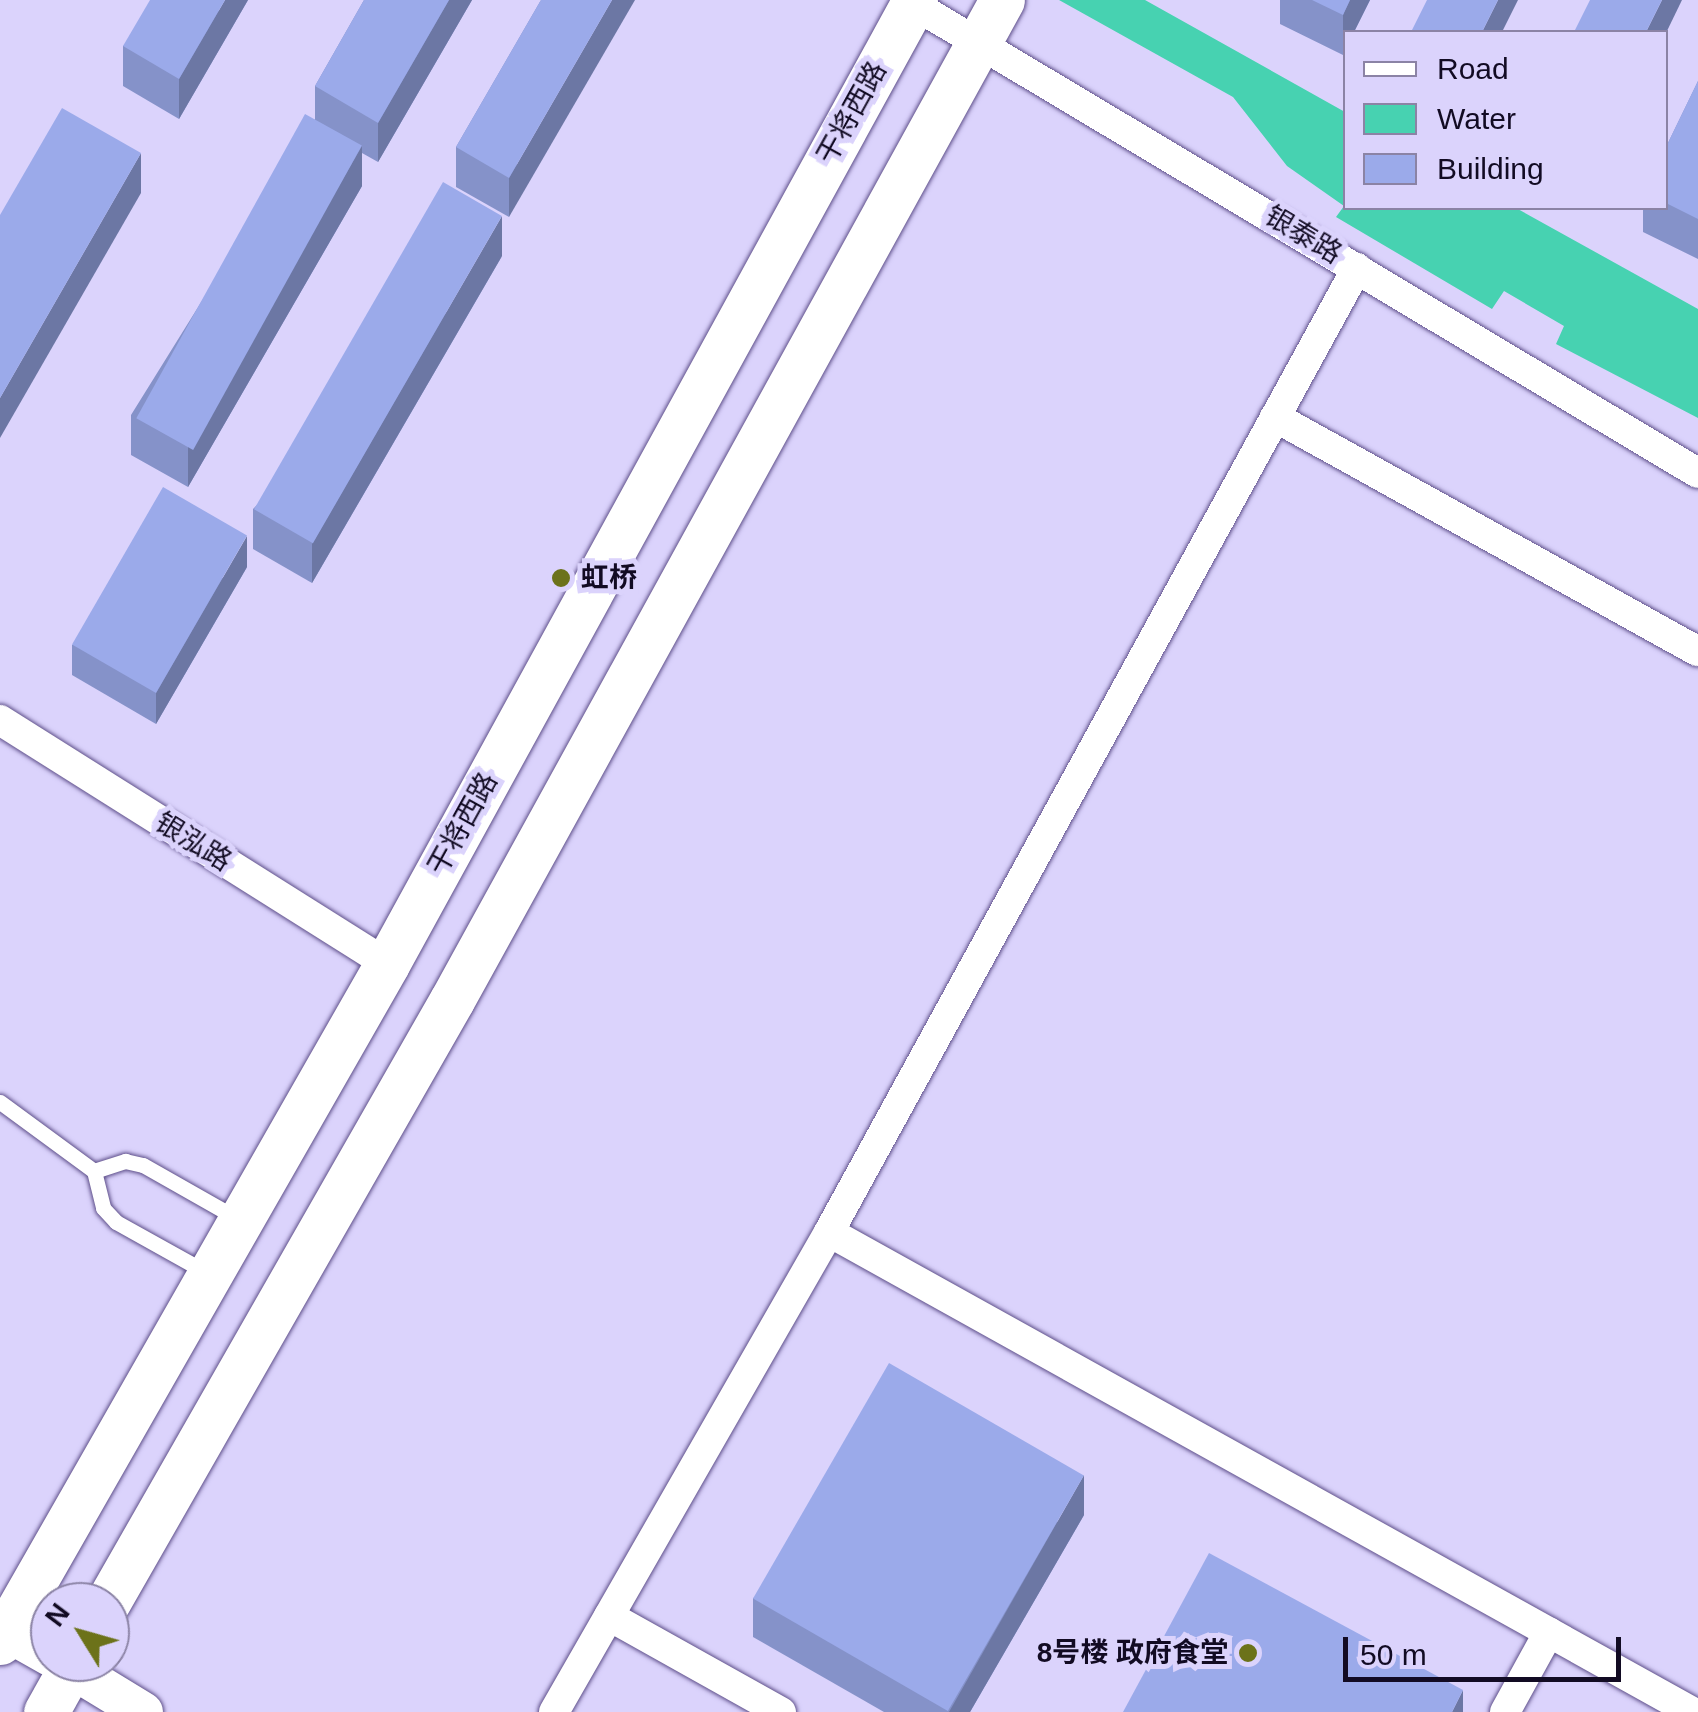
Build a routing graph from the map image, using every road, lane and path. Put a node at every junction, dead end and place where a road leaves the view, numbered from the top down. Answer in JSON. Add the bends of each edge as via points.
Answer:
{"nodes":[{"id":1,"x":1002,"y":0,"type":"edge"},
{"id":2,"x":911,"y":1,"type":"edge"},
{"id":3,"x":978,"y":40,"type":"junction"},
{"id":4,"x":1357,"y":268,"type":"junction"},
{"id":5,"x":1275,"y":418,"type":"junction"},
{"id":6,"x":1698,"y":473,"type":"edge"},
{"id":7,"x":1698,"y":650,"type":"edge"},
{"id":8,"x":0,"y":720,"type":"edge"},
{"id":9,"x":387,"y":964,"type":"junction"},
{"id":10,"x":0,"y":1102,"type":"edge"},
{"id":11,"x":94,"y":1170,"type":"junction"},
{"id":12,"x":240,"y":1220,"type":"junction"},
{"id":13,"x":829,"y":1232,"type":"junction"},
{"id":14,"x":210,"y":1274,"type":"junction"},
{"id":15,"x":119,"y":1582,"type":"edge"},
{"id":16,"x":609,"y":1616,"type":"junction"},
{"id":17,"x":1549,"y":1632,"type":"junction"},
{"id":18,"x":3,"y":1636,"type":"edge"},
{"id":19,"x":30,"y":1648,"type":"edge"},
{"id":20,"x":57,"y":1682,"type":"edge"},
{"id":21,"x":96,"y":1682,"type":"edge"},
{"id":22,"x":46,"y":1712,"type":"edge"},
{"id":23,"x":143,"y":1712,"type":"edge"},
{"id":24,"x":554,"y":1712,"type":"edge"},
{"id":25,"x":780,"y":1712,"type":"edge"},
{"id":26,"x":1505,"y":1712,"type":"edge"},
{"id":27,"x":1692,"y":1712,"type":"edge"}],
"edges":[{"from":1,"to":3,"type":"main road"},
{"from":2,"to":3,"type":"street","name":"银泰路"},
{"from":2,"to":9,"type":"main road","name":"干将西路"},
{"from":3,"to":4,"type":"street","name":"银泰路"},
{"from":3,"to":15,"type":"main road","via":[[452,1000]]},
{"from":4,"to":5,"type":"street"},
{"from":4,"to":6,"type":"street","name":"银泰路"},
{"from":5,"to":7,"type":"street"},
{"from":5,"to":13,"type":"street"},
{"from":8,"to":9,"type":"street","name":"银泓路"},
{"from":9,"to":12,"type":"main road","name":"干将西路"},
{"from":10,"to":11,"type":"lane"},
{"from":11,"to":12,"type":"lane","via":[[125,1161],[142,1166]]},
{"from":11,"to":14,"type":"lane","via":[[102,1208],[116,1222]]},
{"from":12,"to":14,"type":"main road","name":"干将西路"},
{"from":13,"to":16,"type":"street"},
{"from":13,"to":17,"type":"street"},
{"from":14,"to":18,"type":"main road","name":"干将西路"},
{"from":16,"to":24,"type":"street"},
{"from":16,"to":25,"type":"street"},
{"from":17,"to":26,"type":"street"},
{"from":17,"to":27,"type":"street"},
{"from":18,"to":19,"type":"street"},
{"from":20,"to":22,"type":"main road"},
{"from":21,"to":23,"type":"street"}]}
